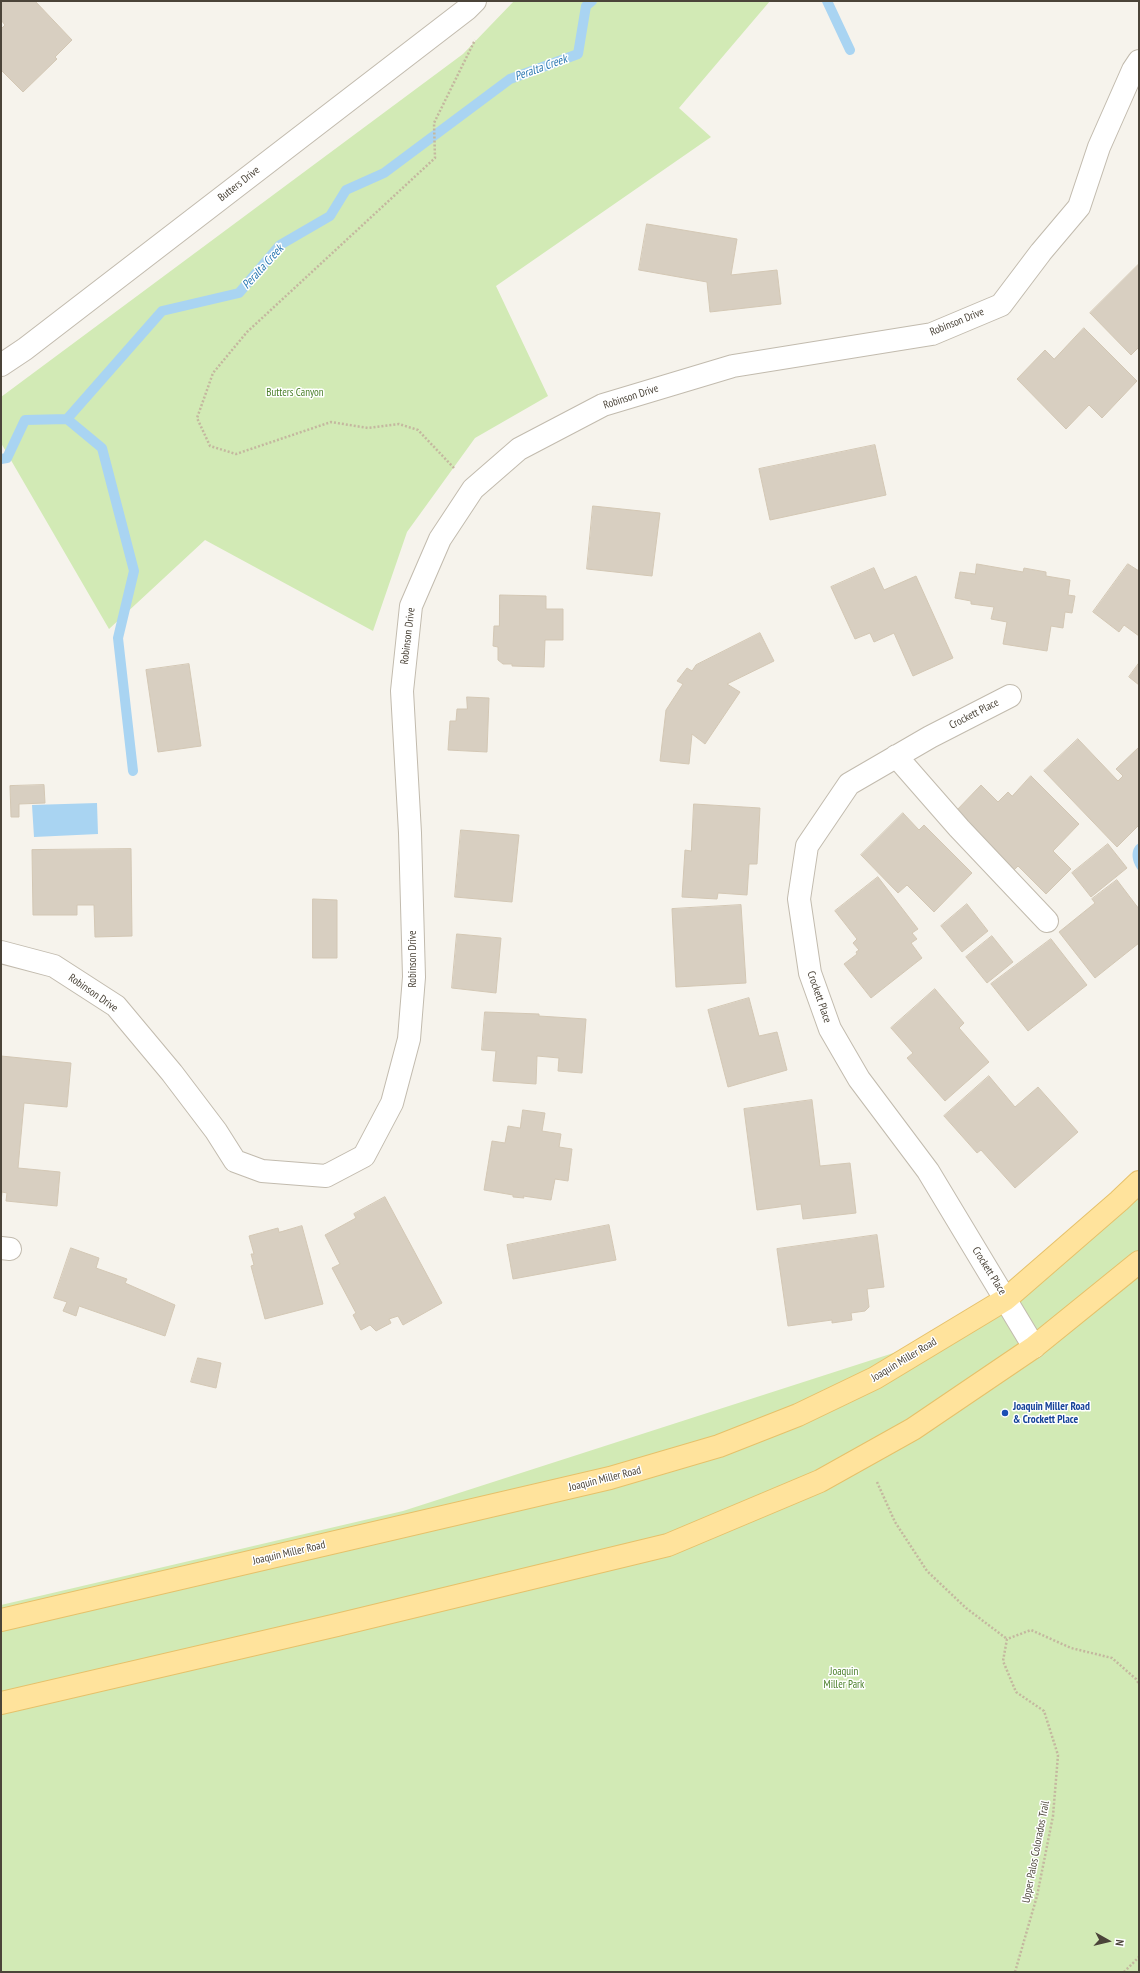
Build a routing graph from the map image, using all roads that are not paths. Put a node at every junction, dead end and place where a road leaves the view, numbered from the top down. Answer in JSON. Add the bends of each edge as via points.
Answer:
{"nodes":[{"id":1,"x":475,"y":1,"type":"edge"},
{"id":2,"x":1139,"y":61,"type":"edge"},
{"id":3,"x":1,"y":365,"type":"edge"},
{"id":4,"x":1010,"y":696,"type":"dead end"},
{"id":5,"x":896,"y":756,"type":"junction"},
{"id":6,"x":1047,"y":921,"type":"dead end"},
{"id":7,"x":1,"y":952,"type":"edge"},
{"id":8,"x":1139,"y":1182,"type":"edge"},
{"id":9,"x":1139,"y":1262,"type":"edge"},
{"id":10,"x":1006,"y":1299,"type":"junction"},
{"id":11,"x":1034,"y":1347,"type":"junction"},
{"id":12,"x":1,"y":1620,"type":"edge"},
{"id":13,"x":1,"y":1703,"type":"edge"}],
"edges":[{"from":1,"to":3,"type":"street","name":"Butters Drive"},
{"from":2,"to":7,"type":"street","name":"Robinson Drive","via":[[1099,147],[1079,207],[1001,305],[932,334],[733,366],[603,405],[519,449],[473,489],[440,539],[411,606],[402,690],[410,833],[414,977],[409,1039],[392,1103],[364,1156],[326,1176],[262,1171],[235,1161],[216,1131],[116,1006],[54,966]]},
{"from":4,"to":5,"type":"street","name":"Crockett Place"},
{"from":5,"to":6,"type":"street","via":[[959,828]]},
{"from":5,"to":10,"type":"street","name":"Crockett Place","via":[[849,784],[808,846],[800,899],[810,973],[830,1029],[858,1079],[928,1171]]},
{"from":8,"to":10,"type":"main road","name":"Joaquin Miller Road"},
{"from":9,"to":11,"type":"main road"},
{"from":10,"to":11,"type":"street","name":"Crockett Place"},
{"from":10,"to":12,"type":"main road","name":"Joaquin Miller Road","via":[[875,1378],[798,1415],[718,1446],[610,1478]]},
{"from":11,"to":13,"type":"main road","via":[[913,1429],[820,1481],[668,1545]]}]}
